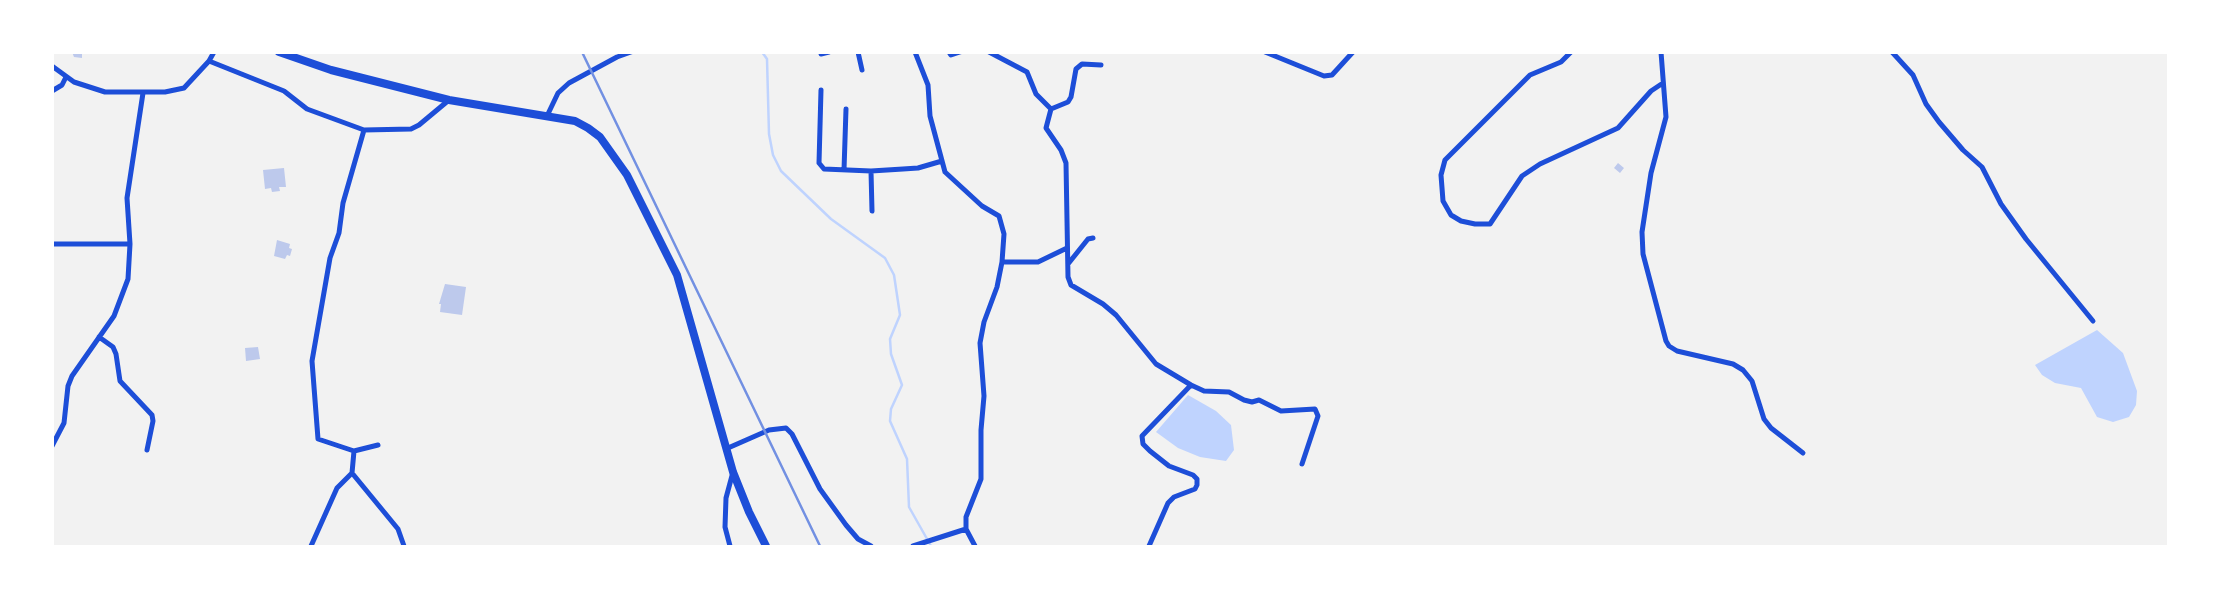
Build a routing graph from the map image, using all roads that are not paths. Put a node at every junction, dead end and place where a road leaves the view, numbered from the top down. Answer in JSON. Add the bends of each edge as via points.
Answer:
{"nodes":[{"id":1,"x":214,"y":52,"type":"edge"},
{"id":2,"x":279,"y":52,"type":"edge"},
{"id":3,"x":631,"y":52,"type":"edge"},
{"id":4,"x":829,"y":52,"type":"edge"},
{"id":5,"x":858,"y":52,"type":"edge"},
{"id":6,"x":915,"y":52,"type":"edge"},
{"id":7,"x":949,"y":52,"type":"edge"},
{"id":8,"x":960,"y":52,"type":"edge"},
{"id":9,"x":989,"y":52,"type":"edge"},
{"id":10,"x":1265,"y":52,"type":"edge"},
{"id":11,"x":1352,"y":52,"type":"edge"},
{"id":12,"x":1571,"y":52,"type":"edge"},
{"id":13,"x":1661,"y":52,"type":"edge"},
{"id":14,"x":1892,"y":52,"type":"edge"},
{"id":15,"x":821,"y":54,"type":"dead end"},
{"id":16,"x":209,"y":61,"type":"junction"},
{"id":17,"x":1101,"y":65,"type":"dead end"},
{"id":18,"x":52,"y":66,"type":"edge"},
{"id":19,"x":862,"y":70,"type":"dead end"},
{"id":20,"x":66,"y":77,"type":"junction"},
{"id":21,"x":1663,"y":83,"type":"junction"},
{"id":22,"x":821,"y":90,"type":"dead end"},
{"id":23,"x":52,"y":92,"type":"edge"},
{"id":24,"x":143,"y":93,"type":"junction"},
{"id":25,"x":449,"y":100,"type":"junction"},
{"id":26,"x":1051,"y":109,"type":"junction"},
{"id":27,"x":846,"y":110,"type":"dead end"},
{"id":28,"x":548,"y":116,"type":"junction"},
{"id":29,"x":364,"y":130,"type":"junction"},
{"id":30,"x":942,"y":161,"type":"junction"},
{"id":31,"x":844,"y":170,"type":"junction"},
{"id":32,"x":871,"y":171,"type":"junction"},
{"id":33,"x":872,"y":211,"type":"dead end"},
{"id":34,"x":1093,"y":238,"type":"dead end"},
{"id":35,"x":52,"y":244,"type":"edge"},
{"id":36,"x":130,"y":244,"type":"junction"},
{"id":37,"x":1067,"y":248,"type":"junction"},
{"id":38,"x":1002,"y":262,"type":"junction"},
{"id":39,"x":1068,"y":265,"type":"junction"},
{"id":40,"x":2093,"y":321,"type":"dead end"},
{"id":41,"x":99,"y":337,"type":"junction"},
{"id":42,"x":1191,"y":385,"type":"junction"},
{"id":43,"x":378,"y":445,"type":"dead end"},
{"id":44,"x":52,"y":446,"type":"edge"},
{"id":45,"x":728,"y":448,"type":"junction"},
{"id":46,"x":147,"y":450,"type":"dead end"},
{"id":47,"x":354,"y":451,"type":"junction"},
{"id":48,"x":1803,"y":453,"type":"dead end"},
{"id":49,"x":1302,"y":464,"type":"dead end"},
{"id":50,"x":733,"y":472,"type":"junction"},
{"id":51,"x":352,"y":473,"type":"junction"},
{"id":52,"x":966,"y":529,"type":"junction"},
{"id":53,"x":312,"y":546,"type":"edge"},
{"id":54,"x":404,"y":546,"type":"edge"},
{"id":55,"x":730,"y":546,"type":"edge"},
{"id":56,"x":766,"y":546,"type":"edge"},
{"id":57,"x":871,"y":546,"type":"edge"},
{"id":58,"x":913,"y":546,"type":"edge"},
{"id":59,"x":975,"y":546,"type":"edge"},
{"id":60,"x":1149,"y":546,"type":"edge"}],
"edges":[{"from":1,"to":16,"type":"street"},
{"from":2,"to":25,"type":"highway","via":[[332,70]]},
{"from":3,"to":28,"type":"street","via":[[569,83],[558,93]]},
{"from":4,"to":15,"type":"street"},
{"from":5,"to":19,"type":"street"},
{"from":6,"to":30,"type":"street","via":[[928,85],[930,116]]},
{"from":7,"to":8,"type":"street","via":[[951,55]]},
{"from":9,"to":26,"type":"street","via":[[1028,72],[1036,94]]},
{"from":10,"to":11,"type":"street","via":[[1324,76],[1332,76]]},
{"from":12,"to":21,"type":"street","via":[[1561,62],[1530,76],[1445,160],[1441,175],[1443,201],[1451,215],[1461,221],[1490,224],[1522,176],[1540,164],[1618,128]]},
{"from":13,"to":21,"type":"street"},
{"from":14,"to":40,"type":"street","via":[[1913,75],[1926,104],[1939,122],[1982,167],[2001,204],[2026,239]]},
{"from":16,"to":24,"type":"street","via":[[184,88]]},
{"from":16,"to":29,"type":"street","via":[[284,91],[307,109]]},
{"from":17,"to":26,"type":"street","via":[[1082,64],[1076,69],[1068,102]]},
{"from":18,"to":20,"type":"street"},
{"from":20,"to":23,"type":"street","via":[[62,85]]},
{"from":20,"to":24,"type":"street","via":[[104,92]]},
{"from":21,"to":48,"type":"street","via":[[1666,117],[1651,173],[1642,232],[1643,254],[1666,340],[1677,351],[1733,364],[1743,370],[1752,381],[1764,420]]},
{"from":22,"to":31,"type":"street","via":[[819,163],[824,169]]},
{"from":24,"to":36,"type":"street","via":[[127,198]]},
{"from":25,"to":28,"type":"highway"},
{"from":25,"to":29,"type":"street","via":[[410,129]]},
{"from":26,"to":37,"type":"street","via":[[1046,128],[1066,163]]},
{"from":27,"to":31,"type":"street"},
{"from":28,"to":45,"type":"highway","via":[[575,121],[588,128],[600,137],[627,175],[678,275]]},
{"from":29,"to":47,"type":"street","via":[[330,258],[312,365],[318,439]]},
{"from":30,"to":32,"type":"street","via":[[918,168]]},
{"from":30,"to":38,"type":"street","via":[[945,172],[982,206],[999,216],[1004,234]]},
{"from":31,"to":32,"type":"street"},
{"from":32,"to":33,"type":"street"},
{"from":34,"to":39,"type":"street","via":[[1088,239]]},
{"from":35,"to":36,"type":"street"},
{"from":36,"to":41,"type":"street","via":[[128,279],[114,316]]},
{"from":37,"to":38,"type":"street","via":[[1038,262]]},
{"from":37,"to":39,"type":"street"},
{"from":38,"to":52,"type":"street","via":[[980,343],[984,396],[981,479],[966,517]]},
{"from":39,"to":42,"type":"street","via":[[1071,285],[1116,316],[1156,364]]},
{"from":41,"to":44,"type":"street","via":[[72,376],[64,422]]},
{"from":41,"to":46,"type":"street","via":[[116,354],[120,381],[152,415]]},
{"from":42,"to":49,"type":"street","via":[[1204,391],[1229,392],[1252,402],[1259,400],[1281,410],[1314,409],[1318,416]]},
{"from":42,"to":60,"type":"street","via":[[1142,436],[1143,444],[1150,451],[1169,466],[1193,475],[1197,484],[1196,489],[1174,496],[1168,503]]},
{"from":43,"to":47,"type":"street"},
{"from":45,"to":50,"type":"highway"},
{"from":45,"to":57,"type":"street","via":[[769,430],[786,428],[820,489],[846,526],[858,539]]},
{"from":47,"to":51,"type":"street"},
{"from":50,"to":55,"type":"street","via":[[726,498],[725,527]]},
{"from":50,"to":56,"type":"highway"},
{"from":51,"to":53,"type":"street","via":[[336,488]]},
{"from":51,"to":54,"type":"street","via":[[398,529]]},
{"from":52,"to":58,"type":"street"},
{"from":52,"to":59,"type":"street"}]}
